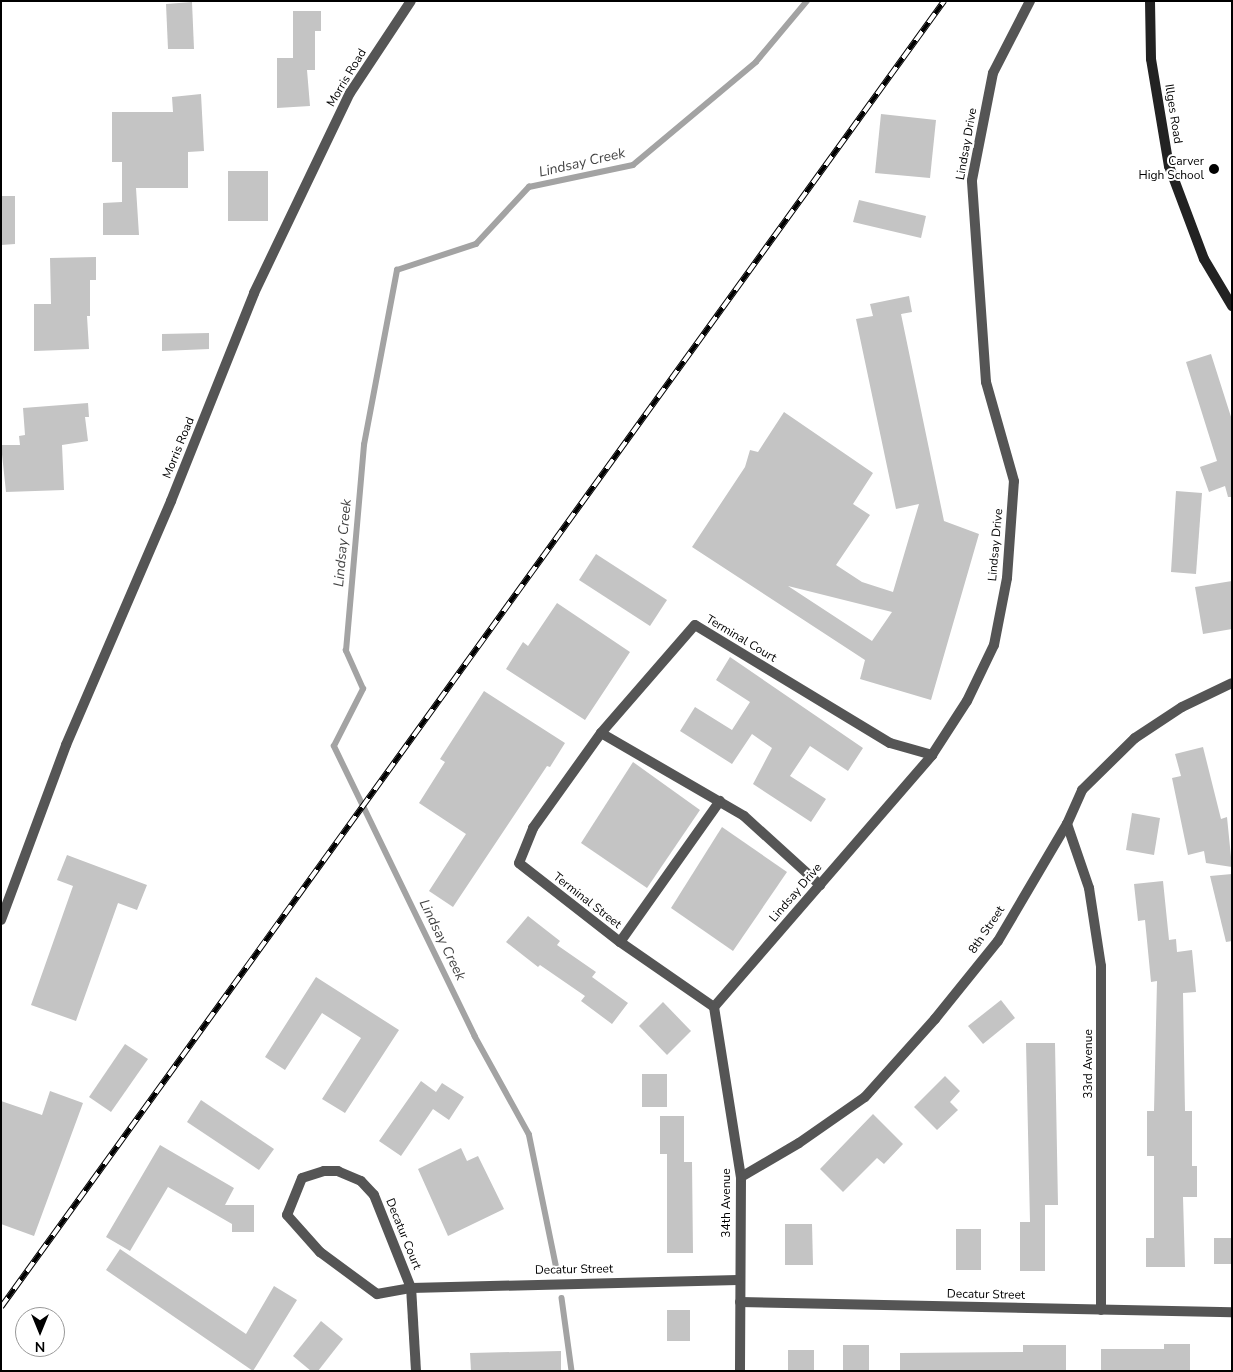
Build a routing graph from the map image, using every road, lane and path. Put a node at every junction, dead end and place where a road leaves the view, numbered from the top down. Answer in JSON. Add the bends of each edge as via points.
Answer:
{"nodes":[{"id":1,"x":411,"y":1,"type":"edge"},
{"id":2,"x":1030,"y":1,"type":"edge"},
{"id":3,"x":1150,"y":1,"type":"edge"},
{"id":4,"x":1232,"y":306,"type":"edge"},
{"id":5,"x":1232,"y":684,"type":"edge"},
{"id":6,"x":601,"y":733,"type":"junction"},
{"id":7,"x":932,"y":755,"type":"junction"},
{"id":8,"x":563,"y":786,"type":"joint"},
{"id":9,"x":720,"y":801,"type":"junction"},
{"id":10,"x":1067,"y":824,"type":"junction"},
{"id":11,"x":820,"y":885,"type":"junction"},
{"id":12,"x":1,"y":920,"type":"edge"},
{"id":13,"x":620,"y":942,"type":"junction"},
{"id":14,"x":714,"y":1007,"type":"junction"},
{"id":15,"x":741,"y":1176,"type":"junction"},
{"id":16,"x":738,"y":1280,"type":"junction"},
{"id":17,"x":411,"y":1288,"type":"junction"},
{"id":18,"x":740,"y":1302,"type":"junction"},
{"id":19,"x":1101,"y":1310,"type":"junction"},
{"id":20,"x":1232,"y":1312,"type":"edge"},
{"id":21,"x":416,"y":1371,"type":"edge"},
{"id":22,"x":740,"y":1371,"type":"edge"}],
"edges":[{"from":1,"to":12,"type":"street","name":"Morris Road","via":[[350,93],[254,293],[171,501],[66,745]]},
{"from":2,"to":7,"type":"street","name":"Lindsay Drive","via":[[993,73],[972,180],[986,382],[1014,481],[1007,578],[994,644],[967,700]]},
{"from":3,"to":4,"type":"street","name":"Illges Road","via":[[1151,59],[1169,166],[1204,258]]},
{"from":5,"to":10,"type":"street","name":"8th Street","via":[[1182,707],[1135,738],[1082,790]]},
{"from":6,"to":7,"type":"street","name":"Terminal Court","via":[[695,625],[890,743]]},
{"from":6,"to":8,"type":"street","name":"Terminal Court"},
{"from":6,"to":9,"type":"street"},
{"from":7,"to":11,"type":"street","name":"Lindsay Drive"},
{"from":8,"to":13,"type":"street","name":"Terminal Street","via":[[533,828],[519,863]]},
{"from":9,"to":11,"type":"street","via":[[744,816]]},
{"from":9,"to":13,"type":"street"},
{"from":10,"to":15,"type":"street","name":"8th Street","via":[[998,941],[935,1019],[865,1096],[799,1143]]},
{"from":10,"to":19,"type":"street","name":"33rd Avenue","via":[[1089,888],[1101,966]]},
{"from":11,"to":14,"type":"street","name":"Lindsay Drive"},
{"from":13,"to":14,"type":"street","name":"Terminal Street"},
{"from":14,"to":15,"type":"street","name":"34th Avenue"},
{"from":15,"to":16,"type":"street","name":"34th Avenue"},
{"from":16,"to":17,"type":"street","name":"Decatur Street"},
{"from":16,"to":18,"type":"street","name":"34th Avenue"},
{"from":17,"to":17,"type":"street","name":"Decatur Court","via":[[374,1196],[361,1181],[338,1171],[324,1171],[302,1178],[287,1215],[320,1252],[377,1294]]},
{"from":17,"to":21,"type":"street"},
{"from":18,"to":19,"type":"street","name":"Decatur Street"},
{"from":18,"to":22,"type":"street","name":"34th Avenue"},
{"from":19,"to":20,"type":"street","name":"Decatur Street"}]}
